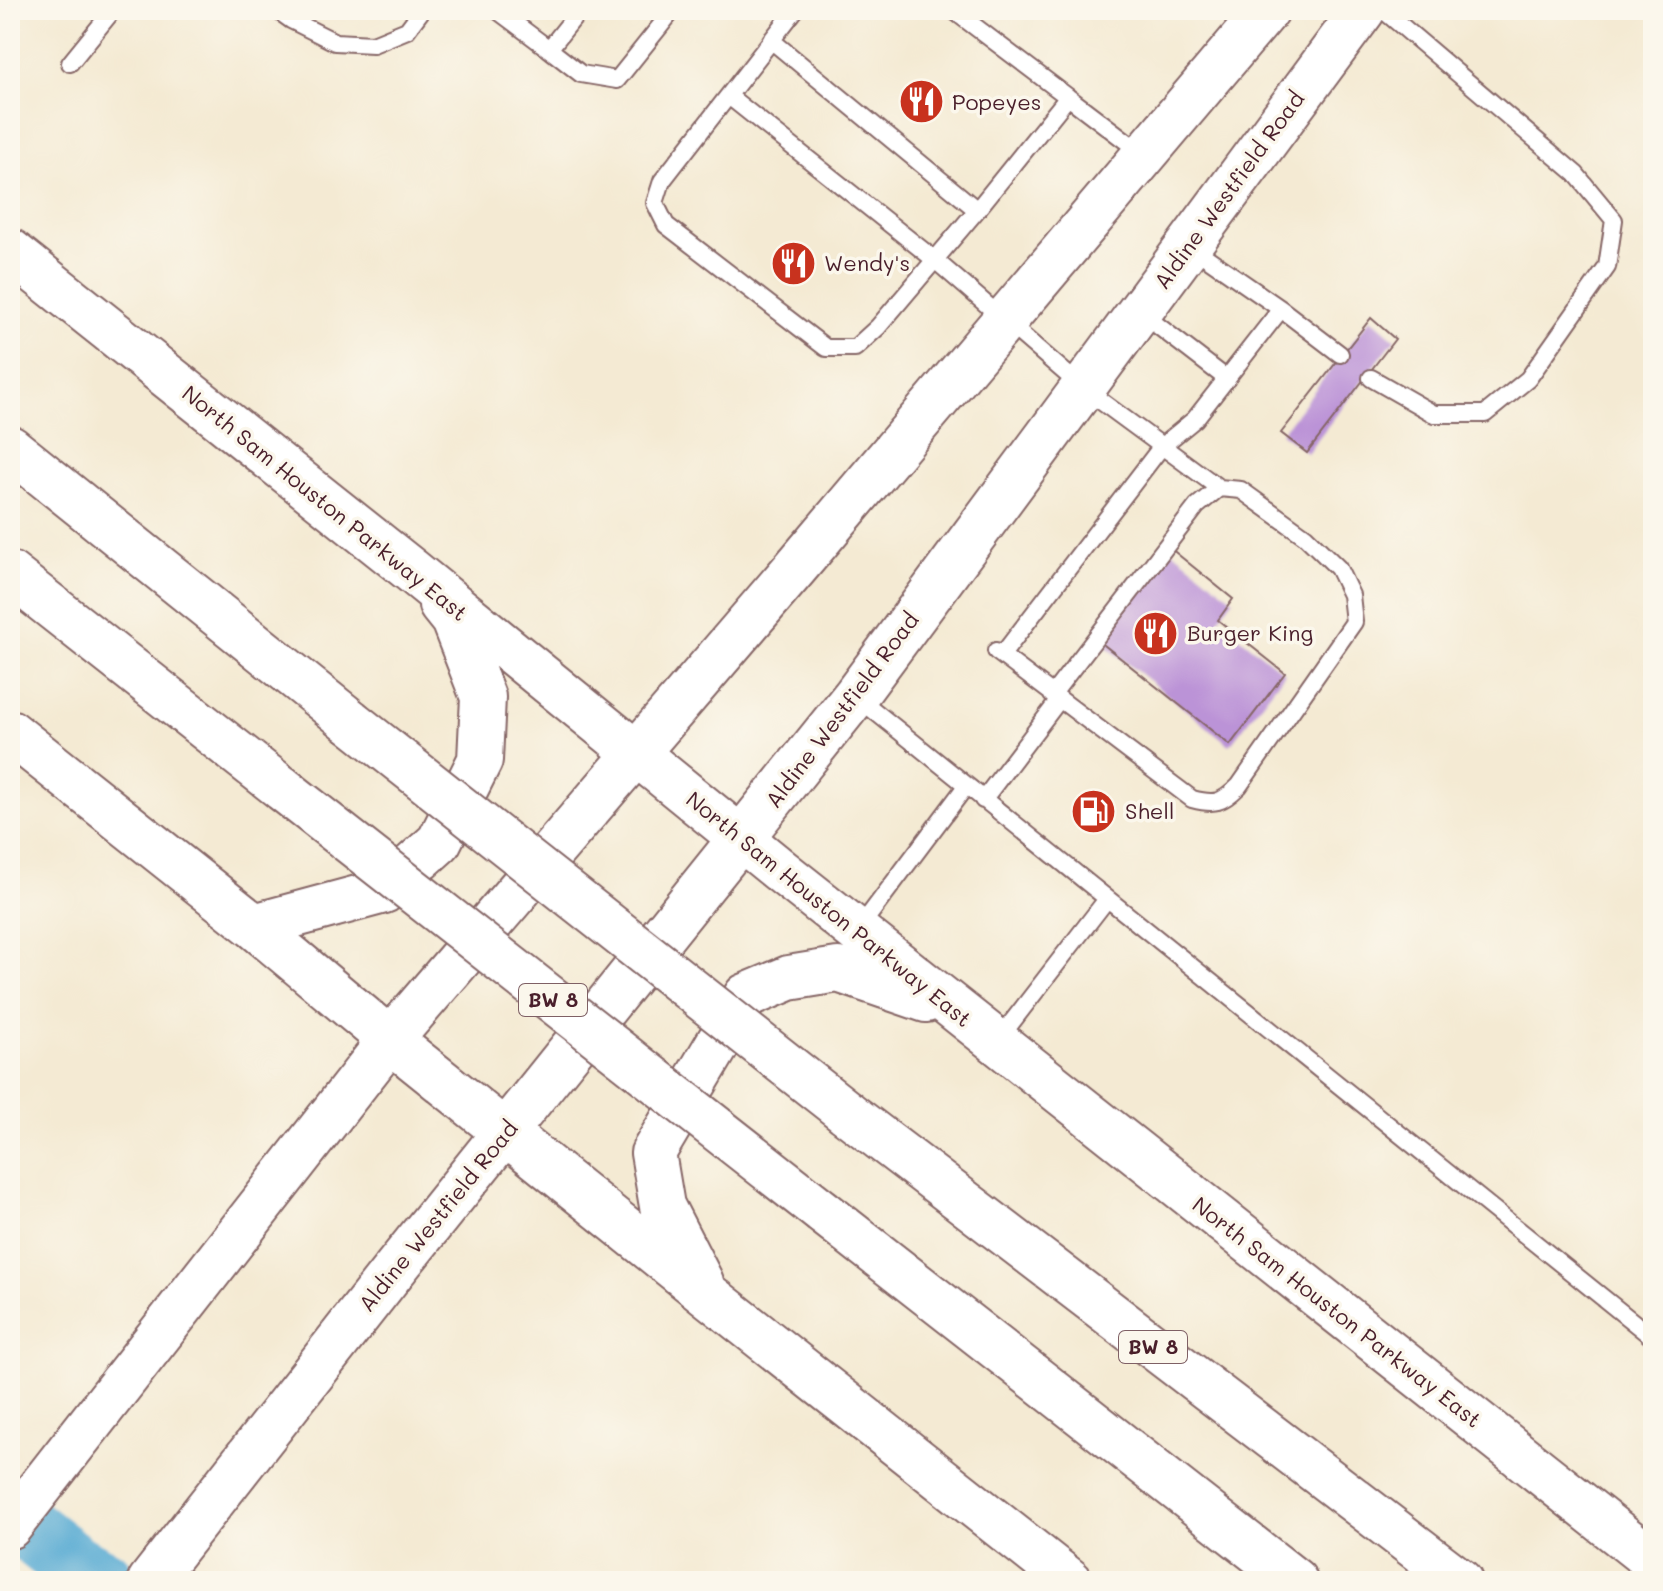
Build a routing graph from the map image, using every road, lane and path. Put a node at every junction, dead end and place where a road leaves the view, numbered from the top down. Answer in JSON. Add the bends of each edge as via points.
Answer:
{"nodes":[{"id":1,"x":113,"y":10,"type":"edge"},
{"id":2,"x":277,"y":10,"type":"edge"},
{"id":3,"x":422,"y":10,"type":"edge"},
{"id":4,"x":497,"y":10,"type":"edge"},
{"id":5,"x":580,"y":10,"type":"edge"},
{"id":6,"x":673,"y":10,"type":"edge"},
{"id":7,"x":795,"y":10,"type":"edge"},
{"id":8,"x":953,"y":10,"type":"edge"},
{"id":9,"x":1267,"y":10,"type":"edge"},
{"id":10,"x":1363,"y":10,"type":"edge"},
{"id":11,"x":1383,"y":10,"type":"edge"},
{"id":12,"x":771,"y":40,"type":"junction"},
{"id":13,"x":549,"y":49,"type":"junction"},
{"id":14,"x":70,"y":63,"type":"dead end"},
{"id":15,"x":730,"y":97,"type":"junction"},
{"id":16,"x":1068,"y":97,"type":"junction"},
{"id":17,"x":1144,"y":155,"type":"junction"},
{"id":18,"x":977,"y":210,"type":"junction"},
{"id":19,"x":1189,"y":245,"type":"junction"},
{"id":20,"x":10,"y":251,"type":"edge"},
{"id":21,"x":935,"y":260,"type":"junction"},
{"id":22,"x":1281,"y":309,"type":"junction"},
{"id":23,"x":1140,"y":312,"type":"junction"},
{"id":24,"x":1004,"y":321,"type":"junction"},
{"id":25,"x":1340,"y":354,"type":"dead end"},
{"id":26,"x":1371,"y":378,"type":"dead end"},
{"id":27,"x":1227,"y":379,"type":"junction"},
{"id":28,"x":1083,"y":388,"type":"junction"},
{"id":29,"x":1162,"y":446,"type":"junction"},
{"id":30,"x":10,"y":448,"type":"edge"},
{"id":31,"x":1219,"y":488,"type":"junction"},
{"id":32,"x":412,"y":571,"type":"junction"},
{"id":33,"x":10,"y":574,"type":"edge"},
{"id":34,"x":855,"y":696,"type":"junction"},
{"id":35,"x":1055,"y":697,"type":"junction"},
{"id":36,"x":10,"y":732,"type":"edge"},
{"id":37,"x":634,"y":754,"type":"junction"},
{"id":38,"x":966,"y":786,"type":"junction"},
{"id":39,"x":983,"y":800,"type":"junction"},
{"id":40,"x":742,"y":840,"type":"junction"},
{"id":41,"x":1107,"y":899,"type":"junction"},
{"id":42,"x":254,"y":926,"type":"junction"},
{"id":43,"x":857,"y":931,"type":"junction"},
{"id":44,"x":955,"y":1010,"type":"junction"},
{"id":45,"x":390,"y":1040,"type":"junction"},
{"id":46,"x":996,"y":1043,"type":"junction"},
{"id":47,"x":505,"y":1132,"type":"junction"},
{"id":48,"x":708,"y":1295,"type":"junction"},
{"id":49,"x":1653,"y":1338,"type":"edge"},
{"id":50,"x":10,"y":1526,"type":"edge"},
{"id":51,"x":1653,"y":1561,"type":"edge"},
{"id":52,"x":150,"y":1581,"type":"edge"},
{"id":53,"x":1070,"y":1581,"type":"edge"},
{"id":54,"x":1295,"y":1581,"type":"edge"},
{"id":55,"x":1460,"y":1581,"type":"edge"}],
"edges":[{"from":1,"to":14,"type":"lane"},
{"from":2,"to":3,"type":"lane","via":[[335,42],[373,44],[407,30]]},
{"from":4,"to":13,"type":"lane"},
{"from":5,"to":13,"type":"lane"},
{"from":6,"to":13,"type":"lane","via":[[617,80],[581,74]]},
{"from":7,"to":12,"type":"lane"},
{"from":8,"to":16,"type":"lane"},
{"from":9,"to":17,"type":"main road"},
{"from":10,"to":19,"type":"main road","name":"Aldine Westfield Road"},
{"from":11,"to":26,"type":"lane","via":[[1576,174],[1614,220],[1607,267],[1528,379],[1485,414],[1434,414]]},
{"from":12,"to":15,"type":"lane"},
{"from":12,"to":18,"type":"lane"},
{"from":15,"to":21,"type":"lane"},
{"from":15,"to":21,"type":"lane","via":[[662,181],[655,203],[666,225],[826,348],[855,348]]},
{"from":16,"to":17,"type":"lane"},
{"from":16,"to":18,"type":"lane"},
{"from":17,"to":24,"type":"main road"},
{"from":18,"to":21,"type":"lane"},
{"from":19,"to":22,"type":"lane"},
{"from":19,"to":23,"type":"main road","name":"Aldine Westfield Road"},
{"from":20,"to":32,"type":"main road","name":"North Sam Houston Parkway East"},
{"from":21,"to":24,"type":"lane"},
{"from":22,"to":25,"type":"lane"},
{"from":22,"to":27,"type":"lane"},
{"from":23,"to":27,"type":"lane"},
{"from":23,"to":28,"type":"main road","name":"Aldine Westfield Road"},
{"from":24,"to":28,"type":"lane"},
{"from":24,"to":37,"type":"main road"},
{"from":27,"to":29,"type":"lane","via":[[1195,419]]},
{"from":28,"to":29,"type":"lane"},
{"from":28,"to":34,"type":"main road","name":"Aldine Westfield Road"},
{"from":29,"to":31,"type":"lane"},
{"from":29,"to":35,"type":"lane","via":[[999,653]]},
{"from":30,"to":55,"type":"main road","number":"BW 8","bridge":true,"via":[[846,1112]]},
{"from":31,"to":35,"type":"lane","via":[[1197,506]]},
{"from":31,"to":35,"type":"lane","via":[[1241,490],[1305,536],[1338,568],[1351,595],[1354,622],[1239,786],[1226,799],[1192,799]]},
{"from":32,"to":37,"type":"main road","name":"North Sam Houston Parkway East"},
{"from":32,"to":42,"type":"main road","via":[[453,620],[483,697],[480,760],[439,842],[384,891]]},
{"from":33,"to":54,"type":"main road","number":"BW 8","bridge":true},
{"from":34,"to":38,"type":"lane"},
{"from":34,"to":40,"type":"main road","name":"Aldine Westfield Road"},
{"from":35,"to":39,"type":"lane"},
{"from":36,"to":42,"type":"main road"},
{"from":37,"to":40,"type":"main road","name":"North Sam Houston Parkway East"},
{"from":37,"to":45,"type":"main road"},
{"from":38,"to":39,"type":"lane"},
{"from":38,"to":43,"type":"lane"},
{"from":39,"to":41,"type":"lane"},
{"from":40,"to":43,"type":"main road","name":"North Sam Houston Parkway East"},
{"from":40,"to":47,"type":"main road","name":"Aldine Westfield Road"},
{"from":41,"to":46,"type":"lane"},
{"from":41,"to":49,"type":"lane"},
{"from":42,"to":45,"type":"main road"},
{"from":43,"to":44,"type":"main road","name":"North Sam Houston Parkway East"},
{"from":44,"to":46,"type":"main road","name":"North Sam Houston Parkway East"},
{"from":44,"to":48,"type":"main road","via":[[838,970],[789,978],[746,996],[653,1153],[662,1206]]},
{"from":45,"to":47,"type":"main road"},
{"from":45,"to":50,"type":"main road"},
{"from":46,"to":51,"type":"main road","name":"North Sam Houston Parkway East"},
{"from":47,"to":48,"type":"main road"},
{"from":47,"to":52,"type":"main road","name":"Aldine Westfield Road"},
{"from":48,"to":53,"type":"main road"}]}
